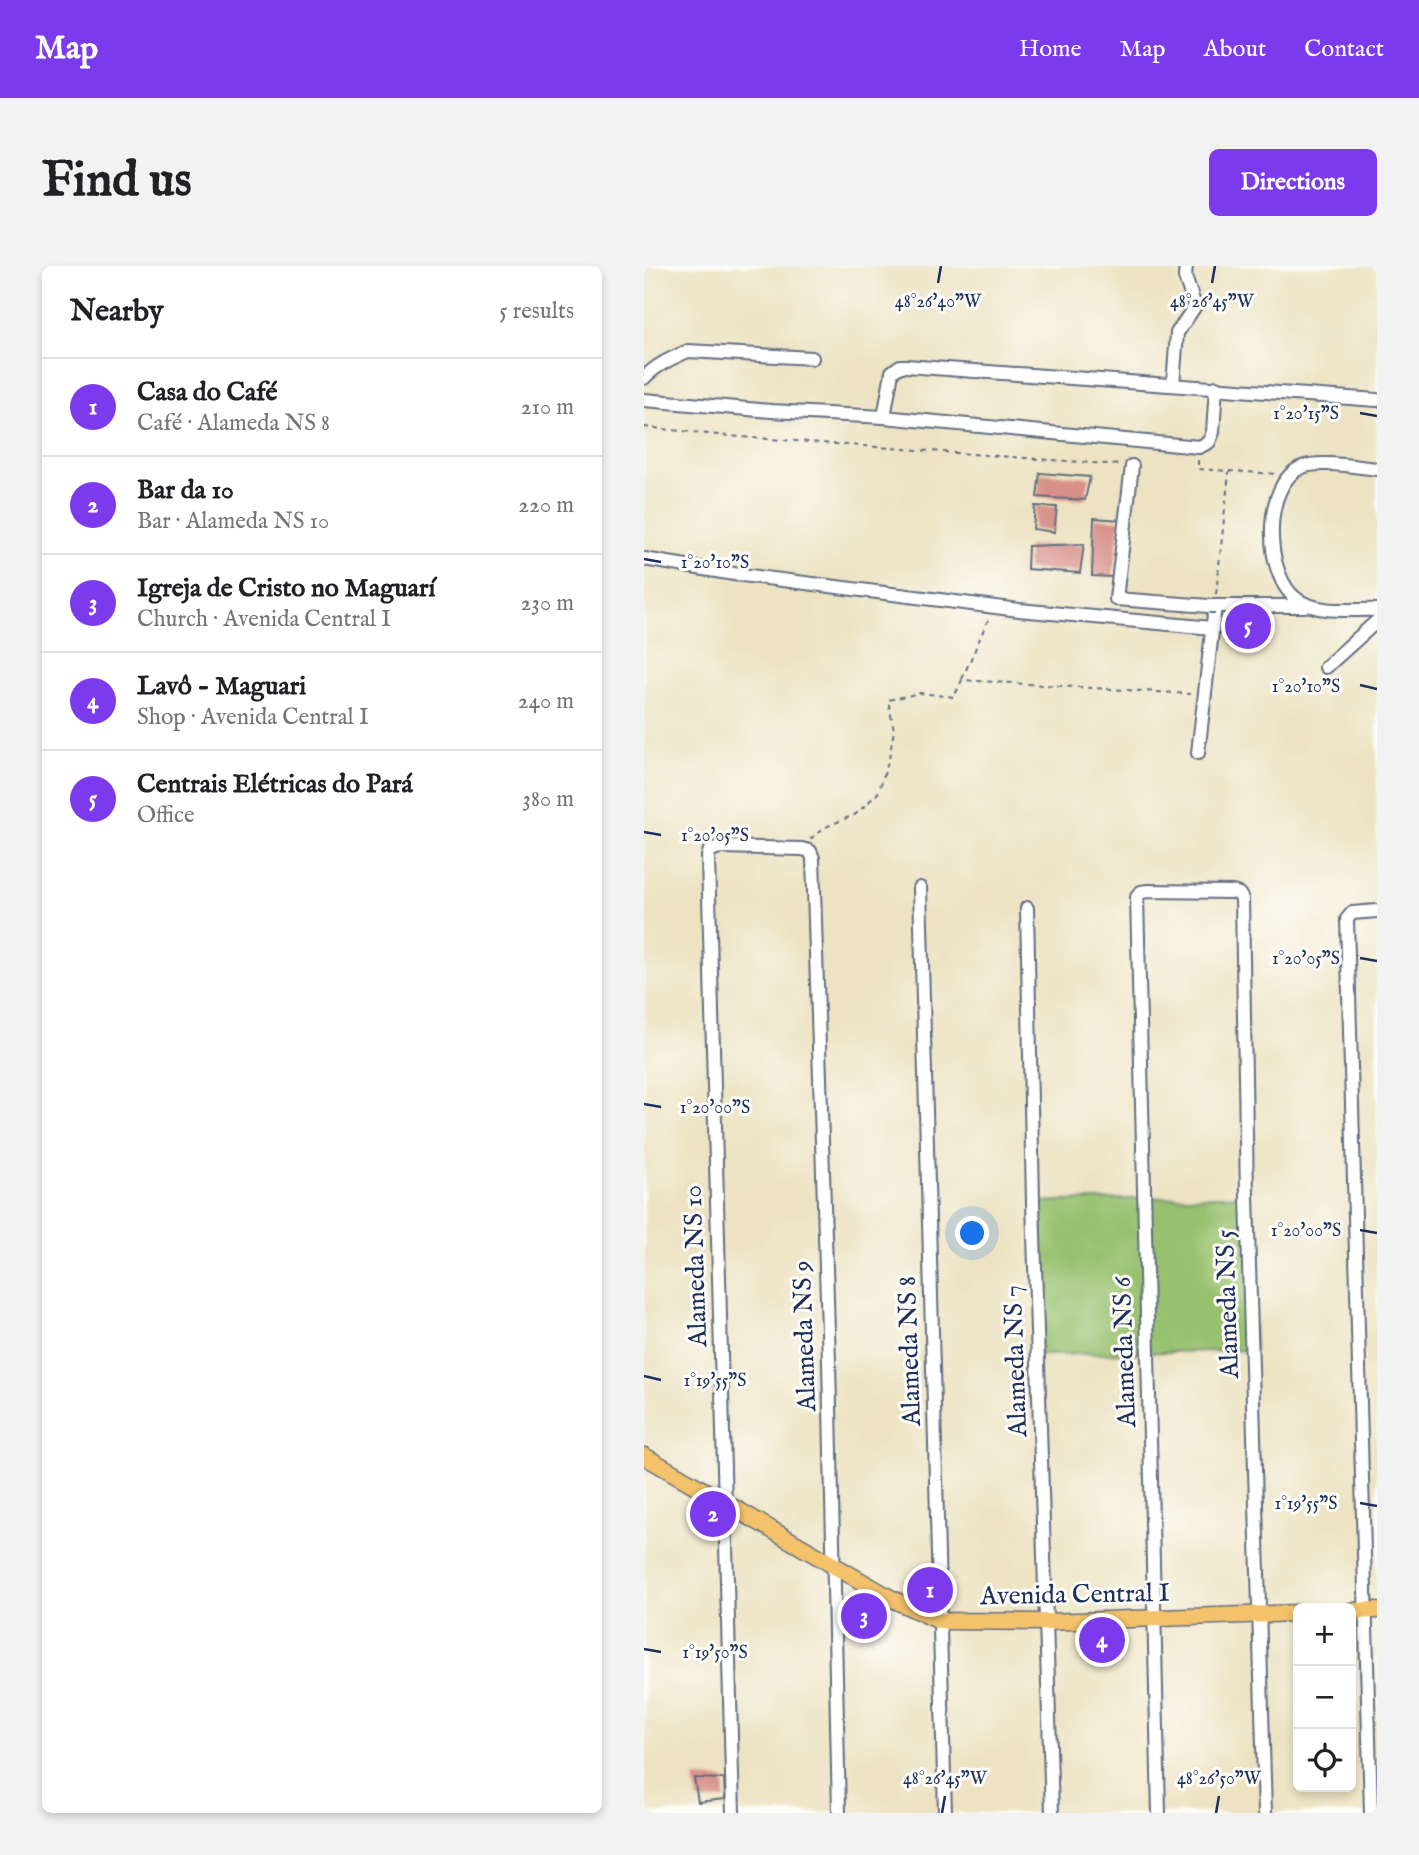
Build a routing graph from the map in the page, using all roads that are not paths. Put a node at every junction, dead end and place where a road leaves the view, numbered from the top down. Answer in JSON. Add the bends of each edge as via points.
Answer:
{"nodes":[{"id":1,"x":1186,"y":266,"type":"edge"},
{"id":2,"x":812,"y":358,"type":"dead end"},
{"id":3,"x":644,"y":378,"type":"edge"},
{"id":4,"x":1173,"y":385,"type":"junction"},
{"id":5,"x":1216,"y":387,"type":"junction"},
{"id":6,"x":644,"y":400,"type":"edge"},
{"id":7,"x":1377,"y":400,"type":"edge"},
{"id":8,"x":884,"y":417,"type":"junction"},
{"id":9,"x":1132,"y":466,"type":"road end"},
{"id":10,"x":1377,"y":469,"type":"edge"},
{"id":11,"x":644,"y":559,"type":"edge"},
{"id":12,"x":1214,"y":603,"type":"junction"},
{"id":13,"x":1309,"y":606,"type":"junction"},
{"id":14,"x":1377,"y":610,"type":"edge"},
{"id":15,"x":1377,"y":621,"type":"edge"},
{"id":16,"x":1212,"y":628,"type":"junction"},
{"id":17,"x":1326,"y":667,"type":"dead end"},
{"id":18,"x":1198,"y":753,"type":"dead end"},
{"id":19,"x":813,"y":858,"type":"joint"},
{"id":20,"x":920,"y":888,"type":"dead end"},
{"id":21,"x":1141,"y":892,"type":"joint"},
{"id":22,"x":1027,"y":908,"type":"dead end"},
{"id":23,"x":1377,"y":911,"type":"edge"},
{"id":24,"x":644,"y":1456,"type":"edge"},
{"id":25,"x":725,"y":1502,"type":"junction"},
{"id":26,"x":832,"y":1563,"type":"junction"},
{"id":27,"x":1365,"y":1611,"type":"edge"},
{"id":28,"x":1293,"y":1613,"type":"edge"},
{"id":29,"x":1259,"y":1614,"type":"junction"},
{"id":30,"x":1154,"y":1618,"type":"junction"},
{"id":31,"x":940,"y":1621,"type":"junction"},
{"id":32,"x":1047,"y":1622,"type":"junction"},
{"id":33,"x":733,"y":1813,"type":"edge"},
{"id":34,"x":839,"y":1813,"type":"edge"},
{"id":35,"x":945,"y":1813,"type":"edge"},
{"id":36,"x":1052,"y":1813,"type":"edge"},
{"id":37,"x":1158,"y":1813,"type":"edge"},
{"id":38,"x":1265,"y":1813,"type":"edge"},
{"id":39,"x":1371,"y":1813,"type":"edge"}],
"edges":[{"from":1,"to":4,"type":"street","via":[[1195,306],[1177,333]]},
{"from":2,"to":3,"type":"street","via":[[688,351]]},
{"from":4,"to":5,"type":"street"},
{"from":4,"to":8,"type":"street","via":[[900,366],[891,372]]},
{"from":5,"to":7,"type":"street"},
{"from":5,"to":8,"type":"street","via":[[1213,432],[1209,442],[1199,447]]},
{"from":6,"to":8,"type":"street"},
{"from":9,"to":12,"type":"street","via":[[1116,599]]},
{"from":10,"to":13,"type":"street","via":[[1304,466],[1279,492],[1272,522],[1274,559],[1290,594]]},
{"from":11,"to":16,"type":"street","via":[[995,607]]},
{"from":12,"to":13,"type":"street"},
{"from":12,"to":16,"type":"street"},
{"from":13,"to":14,"type":"street"},
{"from":15,"to":17,"type":"street"},
{"from":16,"to":18,"type":"street"},
{"from":19,"to":25,"type":"street","name":"Alameda NS 10","via":[[808,850],[799,848],[715,848],[708,857]]},
{"from":19,"to":26,"type":"street","name":"Alameda NS 9"},
{"from":20,"to":31,"type":"street","name":"Alameda NS 8"},
{"from":21,"to":29,"type":"street","name":"Alameda NS 5","via":[[1233,892],[1242,899]]},
{"from":21,"to":30,"type":"street","name":"Alameda NS 6","via":[[1137,911]]},
{"from":22,"to":32,"type":"street","name":"Alameda NS 7"},
{"from":23,"to":27,"type":"street","via":[[1352,913],[1347,919]]},
{"from":24,"to":25,"type":"main road","name":"Avenida Central I"},
{"from":25,"to":26,"type":"main road","name":"Avenida Central I"},
{"from":25,"to":33,"type":"street","name":"Alameda NS 10"},
{"from":26,"to":31,"type":"main road","name":"Avenida Central I"},
{"from":26,"to":34,"type":"street","name":"Alameda NS 9"},
{"from":27,"to":39,"type":"street"},
{"from":28,"to":29,"type":"main road","name":"Avenida Central I"},
{"from":29,"to":30,"type":"main road","name":"Avenida Central I"},
{"from":29,"to":38,"type":"street","name":"Alameda NS 5"},
{"from":30,"to":32,"type":"main road","name":"Avenida Central I"},
{"from":30,"to":37,"type":"street","name":"Alameda NS 6"},
{"from":31,"to":32,"type":"main road","name":"Avenida Central I"},
{"from":31,"to":35,"type":"street","name":"Alameda NS 8"},
{"from":32,"to":36,"type":"street","name":"Alameda NS 7"}]}
